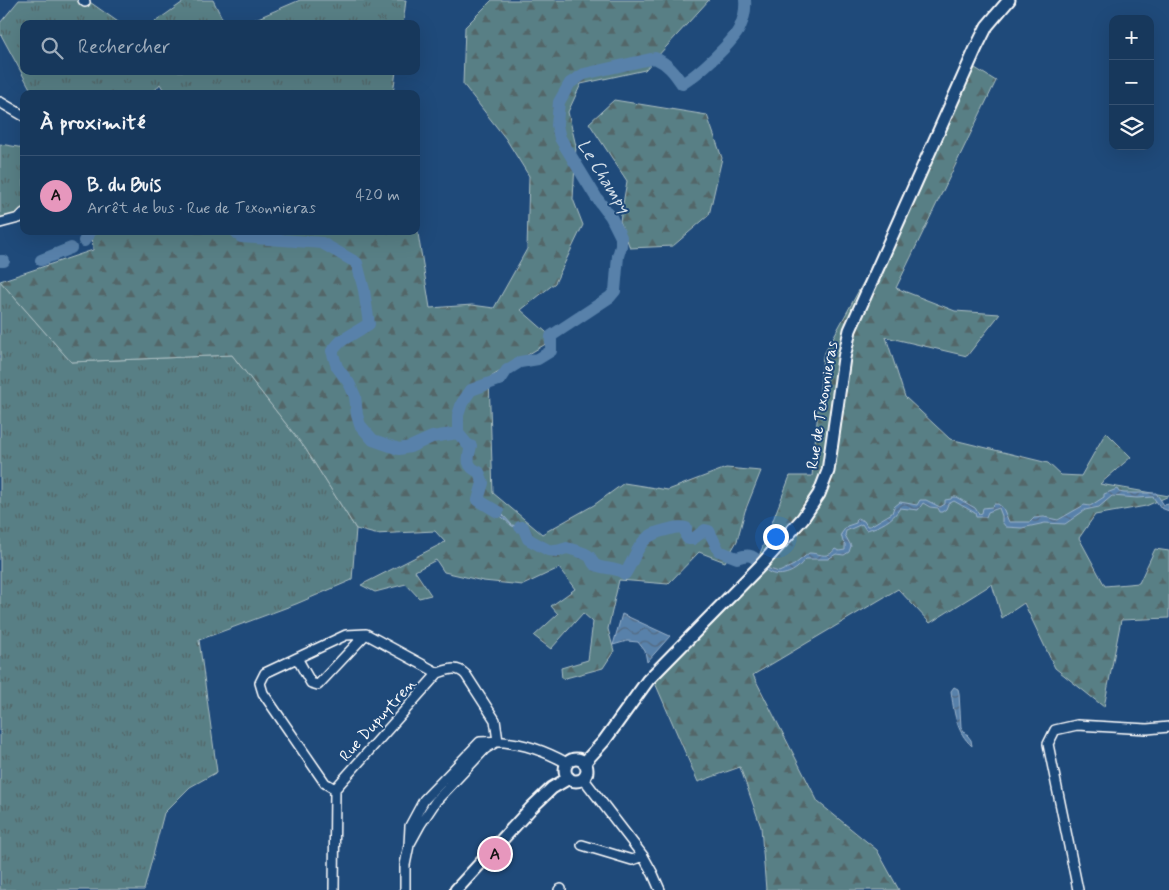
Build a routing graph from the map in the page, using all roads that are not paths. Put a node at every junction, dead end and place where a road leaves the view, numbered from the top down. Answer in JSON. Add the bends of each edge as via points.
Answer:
{"nodes":[{"id":1,"x":1009,"y":0,"type":"edge"},
{"id":2,"x":0,"y":102,"type":"edge"},
{"id":3,"x":20,"y":114,"type":"edge"},
{"id":4,"x":20,"y":217,"type":"edge"},
{"id":5,"x":0,"y":223,"type":"edge"},
{"id":6,"x":366,"y":634,"type":"junction"},
{"id":7,"x":297,"y":658,"type":"junction"},
{"id":8,"x":438,"y":673,"type":"junction"},
{"id":9,"x":1169,"y":727,"type":"edge"},
{"id":10,"x":498,"y":741,"type":"junction"},
{"id":11,"x":584,"y":763,"type":"junction"},
{"id":12,"x":567,"y":764,"type":"junction"},
{"id":13,"x":569,"y":778,"type":"junction"},
{"id":14,"x":583,"y":778,"type":"junction"},
{"id":15,"x":334,"y":789,"type":"junction"},
{"id":16,"x":582,"y":844,"type":"dead end"},
{"id":17,"x":643,"y":856,"type":"junction"},
{"id":18,"x":334,"y":890,"type":"edge"},
{"id":19,"x":405,"y":890,"type":"edge"},
{"id":20,"x":456,"y":890,"type":"edge"},
{"id":21,"x":660,"y":890,"type":"edge"},
{"id":22,"x":1078,"y":890,"type":"edge"}],
"edges":[{"from":1,"to":11,"type":"main road","name":"Rue de Texonnieras","via":[[987,26],[976,48],[850,330],[828,472],[818,494],[803,518],[761,565],[648,680]]},
{"from":2,"to":3,"type":"street"},
{"from":4,"to":5,"type":"street"},
{"from":6,"to":7,"type":"street","via":[[346,635]]},
{"from":6,"to":7,"type":"street","via":[[318,685],[311,683]]},
{"from":6,"to":8,"type":"street"},
{"from":7,"to":15,"type":"street","via":[[265,673],[260,683],[263,693],[325,783]]},
{"from":8,"to":10,"type":"street","via":[[453,668],[466,675],[495,720]]},
{"from":8,"to":15,"type":"street","name":"Rue Dupuytren"},
{"from":9,"to":22,"type":"street","via":[[1078,725],[1055,730],[1048,744]]},
{"from":10,"to":12,"type":"street","via":[[529,747]]},
{"from":10,"to":19,"type":"street","via":[[480,742],[424,800],[410,826]]},
{"from":11,"to":12,"type":"main road","via":[[576,759]]},
{"from":11,"to":14,"type":"main road","via":[[586,771]]},
{"from":12,"to":13,"type":"main road","via":[[565,771]]},
{"from":13,"to":14,"type":"main road"},
{"from":13,"to":20,"type":"main road","via":[[552,788],[532,807]]},
{"from":14,"to":17,"type":"street"},
{"from":15,"to":18,"type":"street"},
{"from":16,"to":17,"type":"street","via":[[632,860]]},
{"from":17,"to":21,"type":"street"}]}
